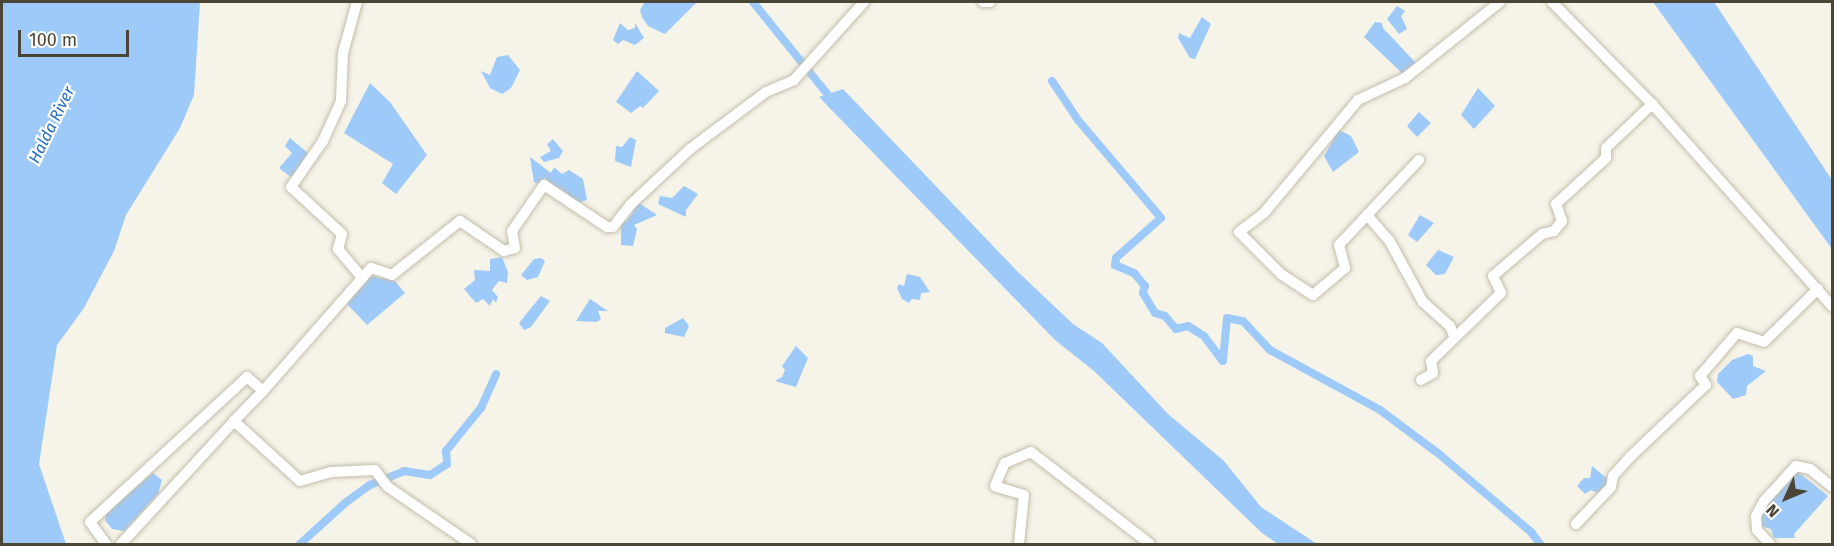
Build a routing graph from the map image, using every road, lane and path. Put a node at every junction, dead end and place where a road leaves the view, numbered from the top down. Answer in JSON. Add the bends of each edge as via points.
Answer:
{"nodes":[{"id":1,"x":357,"y":2,"type":"edge"},
{"id":2,"x":864,"y":2,"type":"edge"},
{"id":3,"x":983,"y":2,"type":"edge"},
{"id":4,"x":990,"y":2,"type":"edge"},
{"id":5,"x":1500,"y":2,"type":"edge"},
{"id":6,"x":1552,"y":2,"type":"edge"},
{"id":7,"x":1652,"y":104,"type":"junction"},
{"id":8,"x":1419,"y":160,"type":"dead end"},
{"id":9,"x":1366,"y":215,"type":"junction"},
{"id":10,"x":362,"y":278,"type":"junction"},
{"id":11,"x":1818,"y":289,"type":"junction"},
{"id":12,"x":1833,"y":306,"type":"edge"},
{"id":13,"x":1454,"y":336,"type":"junction"},
{"id":14,"x":1421,"y":380,"type":"dead end"},
{"id":15,"x":263,"y":391,"type":"junction"},
{"id":16,"x":234,"y":421,"type":"junction"},
{"id":17,"x":1833,"y":487,"type":"edge"},
{"id":18,"x":1576,"y":524,"type":"dead end"},
{"id":19,"x":106,"y":544,"type":"edge"},
{"id":20,"x":121,"y":544,"type":"edge"},
{"id":21,"x":471,"y":544,"type":"edge"},
{"id":22,"x":1019,"y":544,"type":"edge"},
{"id":23,"x":1150,"y":544,"type":"edge"},
{"id":24,"x":1770,"y":544,"type":"edge"}],
"edges":[{"from":1,"to":10,"type":"street","via":[[343,53],[341,101],[323,141],[291,187],[342,234],[338,249]]},
{"from":2,"to":10,"type":"street","via":[[794,80],[766,92],[690,149],[630,205],[614,227],[607,227],[544,185],[512,231],[515,248],[504,251],[460,221],[392,275],[371,268]]},
{"from":3,"to":4,"type":"street"},
{"from":5,"to":9,"type":"street","via":[[1405,78],[1358,100],[1264,213],[1239,232],[1281,274],[1311,296],[1345,268],[1338,245]]},
{"from":6,"to":7,"type":"street"},
{"from":7,"to":11,"type":"street"},
{"from":7,"to":13,"type":"street","via":[[1606,148],[1606,158],[1557,204],[1562,221],[1554,231],[1542,234],[1493,276],[1501,293]]},
{"from":8,"to":9,"type":"street"},
{"from":9,"to":13,"type":"street","via":[[1389,240],[1423,302],[1450,326]]},
{"from":10,"to":15,"type":"street"},
{"from":11,"to":12,"type":"street"},
{"from":11,"to":18,"type":"street","via":[[1764,342],[1737,333],[1700,376],[1706,384],[1630,457],[1613,476],[1611,487]]},
{"from":13,"to":14,"type":"street","via":[[1431,361],[1433,372]]},
{"from":15,"to":16,"type":"street"},
{"from":15,"to":19,"type":"street","via":[[247,376],[90,522]]},
{"from":16,"to":20,"type":"street"},
{"from":16,"to":21,"type":"street","via":[[300,481],[331,472],[375,470],[388,487]]},
{"from":17,"to":24,"type":"street","via":[[1810,469],[1796,466],[1764,501],[1756,516],[1757,531]]},
{"from":22,"to":23,"type":"street","via":[[1024,495],[995,486],[1005,463],[1031,452]]}]}
